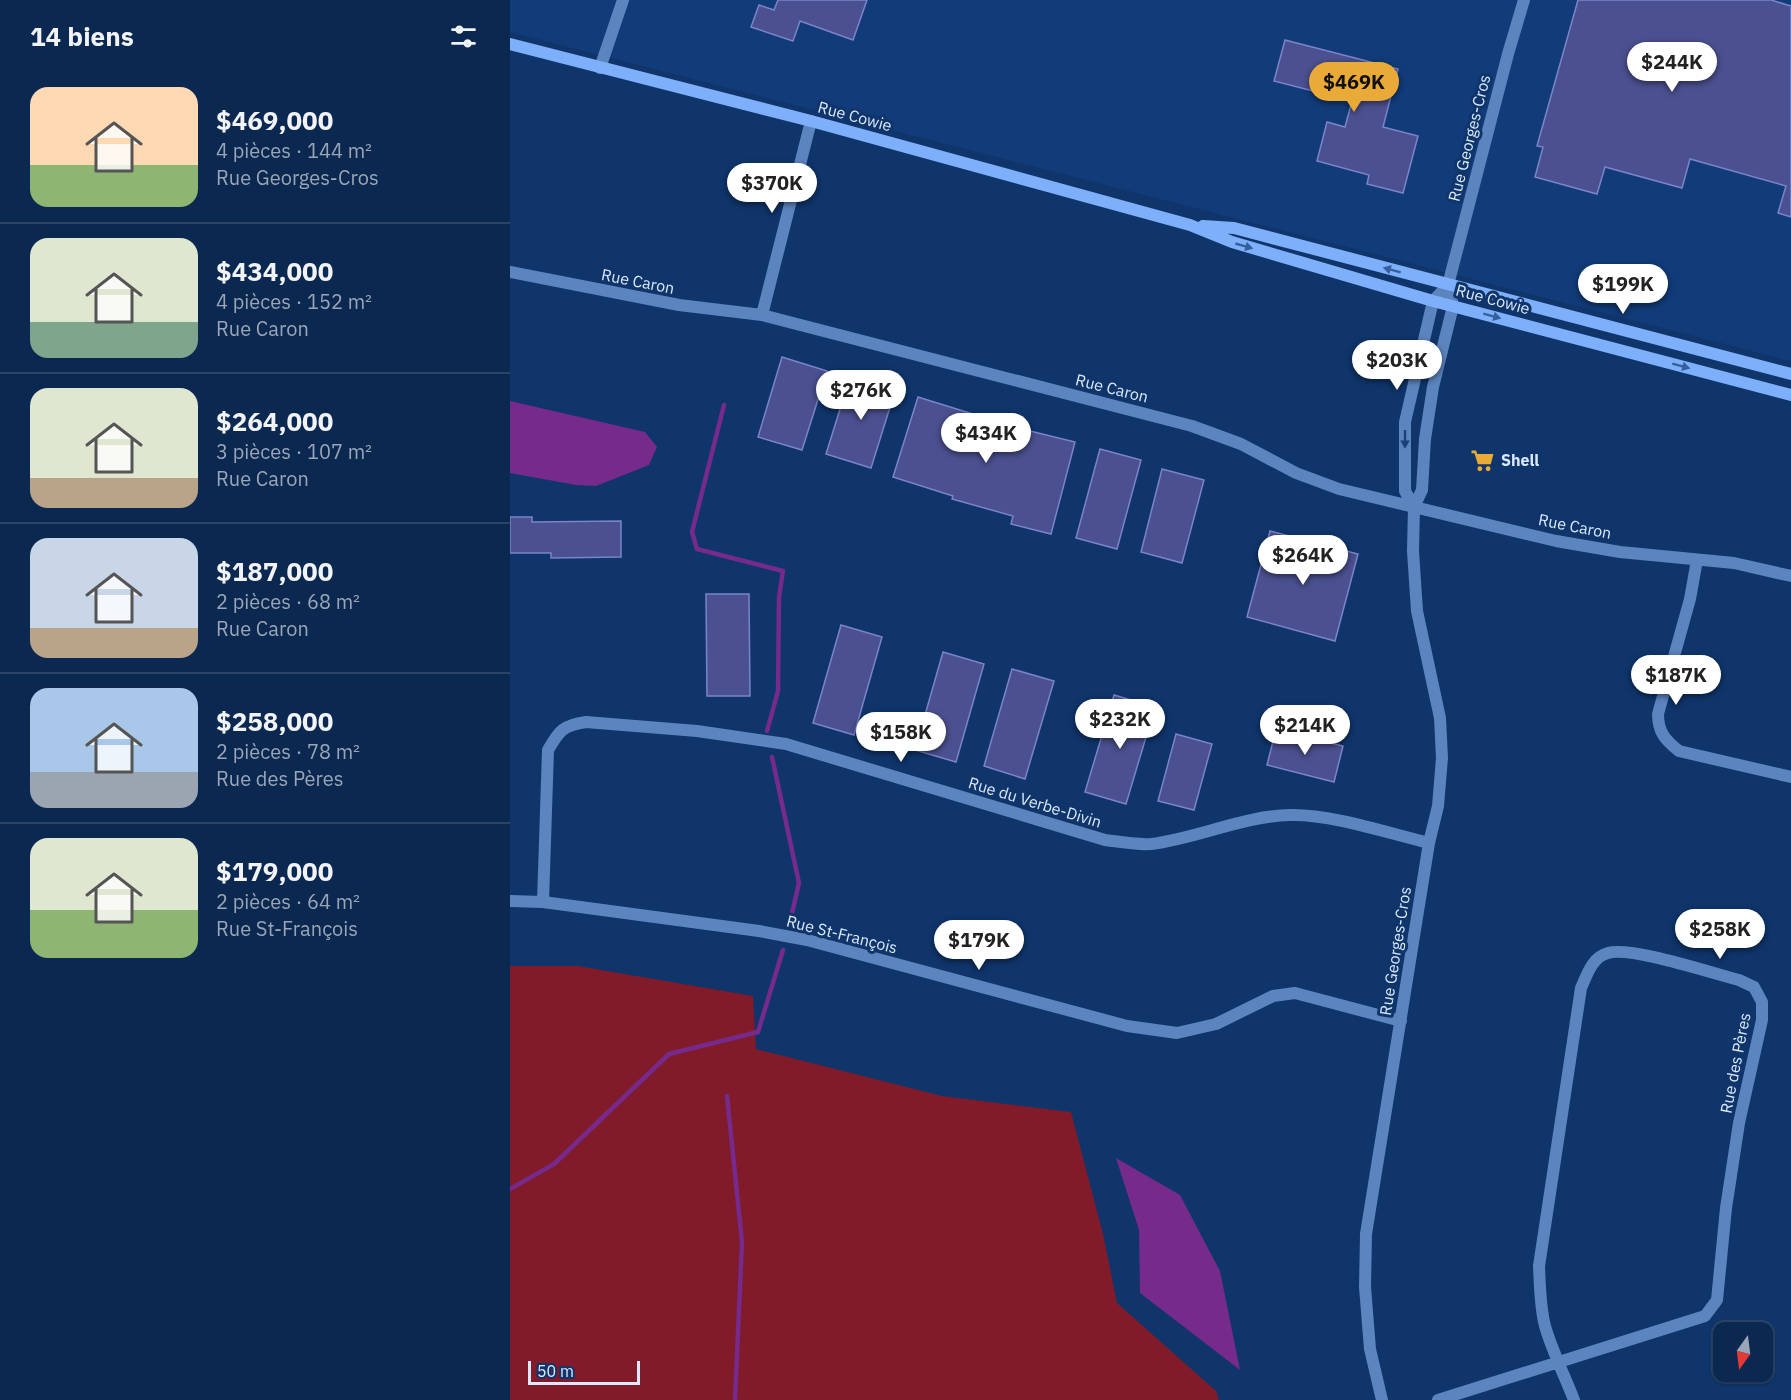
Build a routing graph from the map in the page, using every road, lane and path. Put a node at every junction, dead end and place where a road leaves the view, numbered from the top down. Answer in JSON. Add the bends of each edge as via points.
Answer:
{"nodes":[{"id":1,"x":623,"y":0,"type":"edge"},
{"id":2,"x":1524,"y":0,"type":"edge"},
{"id":3,"x":510,"y":44,"type":"edge"},
{"id":4,"x":600,"y":68,"type":"junction"},
{"id":5,"x":811,"y":121,"type":"junction"},
{"id":6,"x":1190,"y":225,"type":"junction"},
{"id":7,"x":510,"y":272,"type":"edge"},
{"id":8,"x":1448,"y":285,"type":"junction"},
{"id":9,"x":1433,"y":301,"type":"junction"},
{"id":10,"x":1453,"y":306,"type":"junction"},
{"id":11,"x":762,"y":315,"type":"junction"},
{"id":12,"x":1791,"y":374,"type":"edge"},
{"id":13,"x":1791,"y":395,"type":"edge"},
{"id":14,"x":1409,"y":403,"type":"junction"},
{"id":15,"x":1430,"y":406,"type":"junction"},
{"id":16,"x":1414,"y":507,"type":"junction"},
{"id":17,"x":1697,"y":560,"type":"junction"},
{"id":18,"x":1791,"y":576,"type":"edge"},
{"id":19,"x":1791,"y":777,"type":"edge"},
{"id":20,"x":1429,"y":843,"type":"junction"},
{"id":21,"x":510,"y":901,"type":"edge"},
{"id":22,"x":543,"y":902,"type":"junction"},
{"id":23,"x":1401,"y":1021,"type":"junction"},
{"id":24,"x":1559,"y":1363,"type":"junction"},
{"id":25,"x":1381,"y":1395,"type":"edge"},
{"id":26,"x":1389,"y":1400,"type":"edge"},
{"id":27,"x":1438,"y":1400,"type":"edge"},
{"id":28,"x":1574,"y":1400,"type":"edge"}],
"edges":[{"from":1,"to":4,"type":"street"},
{"from":2,"to":8,"type":"street","name":"Rue Georges-Cros"},
{"from":3,"to":4,"type":"main road","name":"Rue Cowie"},
{"from":4,"to":5,"type":"main road","name":"Rue Cowie"},
{"from":5,"to":6,"type":"main road","name":"Rue Cowie"},
{"from":5,"to":11,"type":"street"},
{"from":8,"to":6,"type":"main road","name":"Rue Cowie","one_way":true,"via":[[1234,228]]},
{"from":6,"to":9,"type":"main road","name":"Rue Cowie","one_way":true,"via":[[1232,242]]},
{"from":7,"to":11,"type":"street","name":"Rue Caron","via":[[679,305]]},
{"from":8,"to":9,"type":"street","name":"Rue Georges-Cros"},
{"from":8,"to":10,"type":"street","name":"Rue Georges-Cros"},
{"from":8,"to":12,"type":"main road","name":"Rue Cowie"},
{"from":9,"to":10,"type":"main road","name":"Rue Cowie"},
{"from":9,"to":14,"type":"street","name":"Rue Georges-Cros"},
{"from":10,"to":13,"type":"main road","name":"Rue Cowie","one_way":true},
{"from":10,"to":15,"type":"street","name":"Rue Georges-Cros"},
{"from":11,"to":16,"type":"street","name":"Rue Caron","via":[[1192,426],[1339,489]]},
{"from":14,"to":15,"type":"street"},
{"from":14,"to":16,"type":"street","name":"Rue Georges-Cros","one_way":true,"via":[[1405,422],[1405,491]]},
{"from":15,"to":16,"type":"street","name":"Rue Georges-Cros","via":[[1422,490]]},
{"from":16,"to":17,"type":"street","name":"Rue Caron","via":[[1556,541]]},
{"from":16,"to":20,"type":"street","name":"Rue Georges-Cros","via":[[1418,611],[1440,718],[1442,758],[1438,806]]},
{"from":17,"to":18,"type":"street","name":"Rue Caron","via":[[1734,563]]},
{"from":17,"to":19,"type":"street","via":[[1658,724],[1665,740],[1678,751]]},
{"from":20,"to":22,"type":"street","name":"Rue du Verbe-Divin","via":[[1323,818],[1290,815],[1148,844],[1105,840],[786,744],[697,731],[585,722],[569,724],[548,750]]},
{"from":20,"to":23,"type":"street","name":"Rue Georges-Cros"},
{"from":21,"to":22,"type":"street","name":"Rue St-François"},
{"from":22,"to":23,"type":"street","name":"Rue St-François","via":[[807,940],[1137,1028],[1177,1033],[1216,1024],[1273,996],[1295,993]]},
{"from":23,"to":25,"type":"street","name":"Rue Georges-Cros","via":[[1366,1234],[1370,1349]]},
{"from":24,"to":24,"type":"street","name":"Rue des Pères","via":[[1705,1316],[1717,1300],[1739,1123],[1762,1020],[1762,1002],[1754,987],[1629,951],[1606,953],[1591,965],[1581,988],[1539,1266],[1545,1327]]},
{"from":24,"to":27,"type":"street","name":"Rue des Pères"},
{"from":24,"to":28,"type":"street"},
{"from":25,"to":26,"type":"street"}]}
